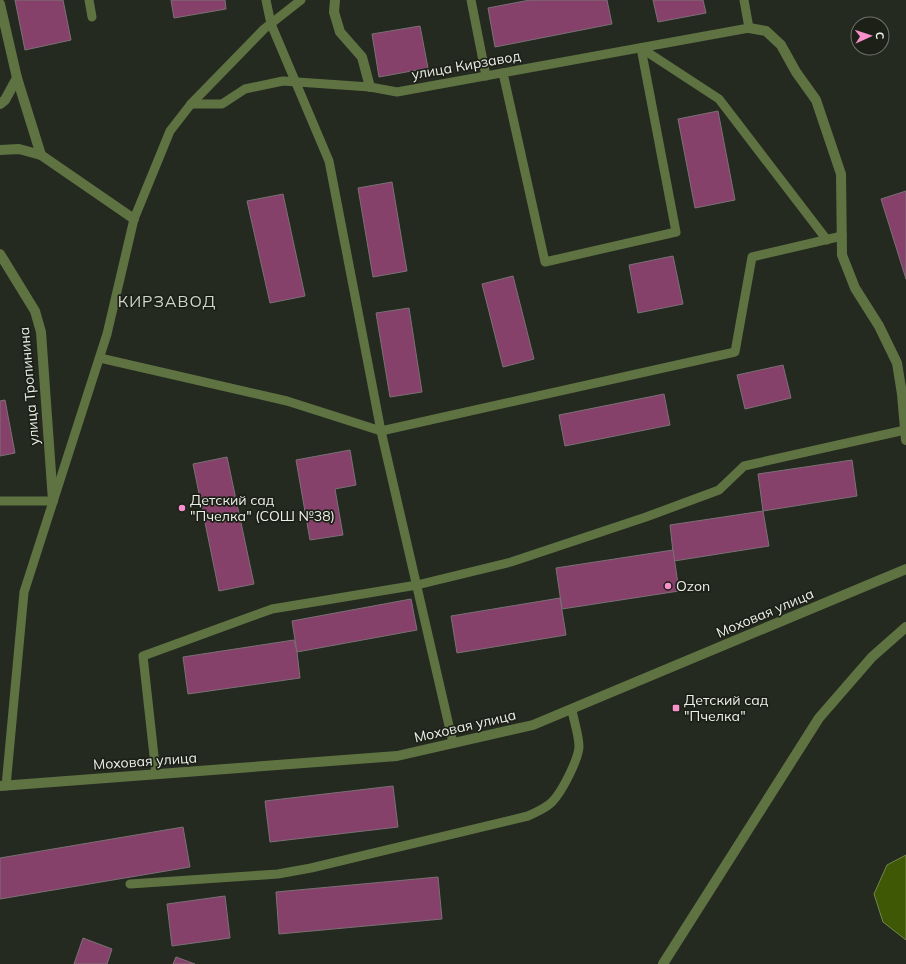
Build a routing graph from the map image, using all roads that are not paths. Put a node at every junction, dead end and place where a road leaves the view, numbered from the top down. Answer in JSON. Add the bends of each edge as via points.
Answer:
{"nodes":[{"id":1,"x":89,"y":0,"type":"edge"},
{"id":2,"x":266,"y":0,"type":"edge"},
{"id":3,"x":301,"y":0,"type":"edge"},
{"id":4,"x":335,"y":0,"type":"edge"},
{"id":5,"x":471,"y":0,"type":"edge"},
{"id":6,"x":744,"y":0,"type":"edge"},
{"id":7,"x":0,"y":4,"type":"edge"},
{"id":8,"x":92,"y":17,"type":"dead end"},
{"id":9,"x":271,"y":24,"type":"junction"},
{"id":10,"x":749,"y":28,"type":"junction"},
{"id":11,"x":641,"y":48,"type":"junction"},
{"id":12,"x":503,"y":73,"type":"junction"},
{"id":13,"x":486,"y":76,"type":"junction"},
{"id":14,"x":17,"y":78,"type":"junction"},
{"id":15,"x":295,"y":82,"type":"junction"},
{"id":16,"x":370,"y":87,"type":"junction"},
{"id":17,"x":0,"y":104,"type":"edge"},
{"id":18,"x":191,"y":104,"type":"junction"},
{"id":19,"x":0,"y":150,"type":"edge"},
{"id":20,"x":41,"y":155,"type":"junction"},
{"id":21,"x":134,"y":219,"type":"junction"},
{"id":22,"x":842,"y":236,"type":"junction"},
{"id":23,"x":827,"y":240,"type":"junction"},
{"id":24,"x":0,"y":254,"type":"edge"},
{"id":25,"x":100,"y":358,"type":"junction"},
{"id":26,"x":381,"y":431,"type":"junction"},
{"id":27,"x":906,"y":435,"type":"edge"},
{"id":28,"x":0,"y":501,"type":"edge"},
{"id":29,"x":53,"y":501,"type":"junction"},
{"id":30,"x":906,"y":569,"type":"edge"},
{"id":31,"x":417,"y":585,"type":"junction"},
{"id":32,"x":906,"y":627,"type":"edge"},
{"id":33,"x":572,"y":710,"type":"junction"},
{"id":34,"x":453,"y":743,"type":"junction"},
{"id":35,"x":156,"y":774,"type":"junction"},
{"id":36,"x":3,"y":786,"type":"edge"},
{"id":37,"x":130,"y":884,"type":"dead end"},
{"id":38,"x":663,"y":964,"type":"edge"}],
"edges":[{"from":1,"to":8,"type":"lane"},
{"from":2,"to":9,"type":"lane"},
{"from":3,"to":9,"type":"lane"},
{"from":4,"to":16,"type":"street","via":[[334,12],[340,32],[362,57]]},
{"from":5,"to":13,"type":"lane"},
{"from":6,"to":10,"type":"lane"},
{"from":7,"to":14,"type":"street"},
{"from":9,"to":15,"type":"lane"},
{"from":9,"to":18,"type":"lane"},
{"from":10,"to":11,"type":"lane","name":"улица Кирзавод"},
{"from":10,"to":22,"type":"street","via":[[766,31],[781,45],[816,100],[840,174]]},
{"from":11,"to":12,"type":"lane","name":"улица Кирзавод"},
{"from":11,"to":12,"type":"lane","via":[[676,232],[545,262]]},
{"from":11,"to":23,"type":"lane","via":[[719,99]]},
{"from":12,"to":13,"type":"lane","name":"улица Кирзавод"},
{"from":13,"to":16,"type":"lane","name":"улица Кирзавод","via":[[397,92]]},
{"from":14,"to":17,"type":"street"},
{"from":14,"to":20,"type":"street"},
{"from":15,"to":16,"type":"lane","name":"улица Кирзавод"},
{"from":15,"to":18,"type":"lane","name":"улица Кирзавод","via":[[283,81],[245,89],[222,104]]},
{"from":15,"to":26,"type":"lane","via":[[329,161]]},
{"from":18,"to":21,"type":"lane","via":[[170,131]]},
{"from":19,"to":20,"type":"street","via":[[19,149]]},
{"from":20,"to":21,"type":"street"},
{"from":21,"to":25,"type":"lane"},
{"from":22,"to":23,"type":"lane"},
{"from":22,"to":27,"type":"street","via":[[842,256],[855,288],[879,326],[897,363]]},
{"from":23,"to":26,"type":"lane","via":[[752,257],[735,352]]},
{"from":24,"to":29,"type":"street","name":"улица Тропинина","via":[[34,311],[41,332]]},
{"from":25,"to":26,"type":"lane","via":[[287,401]]},
{"from":25,"to":29,"type":"lane"},
{"from":26,"to":31,"type":"lane"},
{"from":27,"to":31,"type":"lane","via":[[744,466],[719,490],[705,496],[511,562]]},
{"from":28,"to":29,"type":"lane"},
{"from":29,"to":36,"type":"lane","via":[[24,592]]},
{"from":30,"to":33,"type":"street","name":"Моховая улица"},
{"from":31,"to":34,"type":"lane"},
{"from":31,"to":35,"type":"lane","via":[[272,609],[143,656]]},
{"from":32,"to":38,"type":"street","via":[[872,657],[819,718]]},
{"from":33,"to":34,"type":"street","name":"Моховая улица","via":[[533,725]]},
{"from":33,"to":37,"type":"lane","via":[[578,736],[577,756],[558,795],[541,810],[528,816],[278,874]]},
{"from":34,"to":35,"type":"street","name":"Моховая улица","via":[[397,756]]},
{"from":35,"to":36,"type":"street","name":"Моховая улица"}]}
